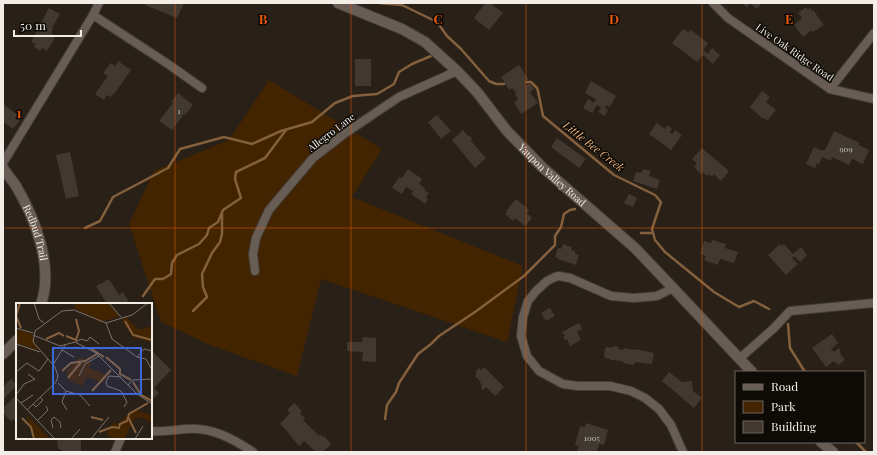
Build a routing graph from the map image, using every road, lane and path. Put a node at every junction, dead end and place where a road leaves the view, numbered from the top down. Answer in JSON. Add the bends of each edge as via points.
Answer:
{"nodes":[{"id":1,"x":99,"y":3,"type":"edge"},
{"id":2,"x":338,"y":3,"type":"edge"},
{"id":3,"x":713,"y":3,"type":"edge"},
{"id":4,"x":93,"y":15,"type":"junction"},
{"id":5,"x":874,"y":33,"type":"edge"},
{"id":6,"x":457,"y":71,"type":"junction"},
{"id":7,"x":202,"y":88,"type":"dead end"},
{"id":8,"x":830,"y":89,"type":"junction"},
{"id":9,"x":874,"y":99,"type":"edge"},
{"id":10,"x":3,"y":163,"type":"edge"},
{"id":11,"x":3,"y":168,"type":"edge"},
{"id":12,"x":255,"y":271,"type":"dead end"},
{"id":13,"x":673,"y":288,"type":"junction"},
{"id":14,"x":41,"y":303,"type":"edge"},
{"id":15,"x":874,"y":303,"type":"edge"},
{"id":16,"x":16,"y":341,"type":"edge"},
{"id":17,"x":3,"y":354,"type":"edge"},
{"id":18,"x":739,"y":359,"type":"junction"},
{"id":19,"x":751,"y":371,"type":"edge"},
{"id":20,"x":152,"y":431,"type":"edge"},
{"id":21,"x":120,"y":439,"type":"edge"},
{"id":22,"x":822,"y":443,"type":"edge"},
{"id":23,"x":115,"y":452,"type":"edge"},
{"id":24,"x":253,"y":452,"type":"edge"},
{"id":25,"x":683,"y":452,"type":"edge"},
{"id":26,"x":833,"y":452,"type":"edge"}],
"edges":[{"from":1,"to":4,"type":"street"},
{"from":2,"to":6,"type":"street","name":"Yaupon Valley Road","via":[[402,29],[425,42]]},
{"from":3,"to":8,"type":"street","name":"Live Oak Ridge Road","via":[[728,18]]},
{"from":4,"to":7,"type":"street"},
{"from":4,"to":10,"type":"street"},
{"from":5,"to":8,"type":"street"},
{"from":6,"to":12,"type":"street","name":"Allegro Lane","via":[[399,97],[313,158],[269,210],[256,238],[253,254]]},
{"from":6,"to":13,"type":"street","name":"Yaupon Valley Road","via":[[477,92],[507,132],[542,167],[635,248]]},
{"from":8,"to":9,"type":"street","name":"Live Oak Ridge Road"},
{"from":11,"to":14,"type":"street","name":"Redbud Trail","via":[[27,206],[38,234],[44,258],[45,278]]},
{"from":13,"to":18,"type":"street","name":"Yaupon Valley Road"},
{"from":13,"to":25,"type":"street","via":[[657,296],[611,296],[570,278],[555,277],[547,280],[536,290],[528,302],[521,336],[527,356],[539,371],[563,384],[610,386],[631,391],[645,398],[659,409],[671,425]]},
{"from":15,"to":18,"type":"street","via":[[790,311]]},
{"from":16,"to":17,"type":"street"},
{"from":18,"to":19,"type":"street","name":"Yaupon Valley Road"},
{"from":20,"to":24,"type":"street","via":[[201,429],[217,432]]},
{"from":21,"to":23,"type":"street"},
{"from":22,"to":26,"type":"street"}]}
